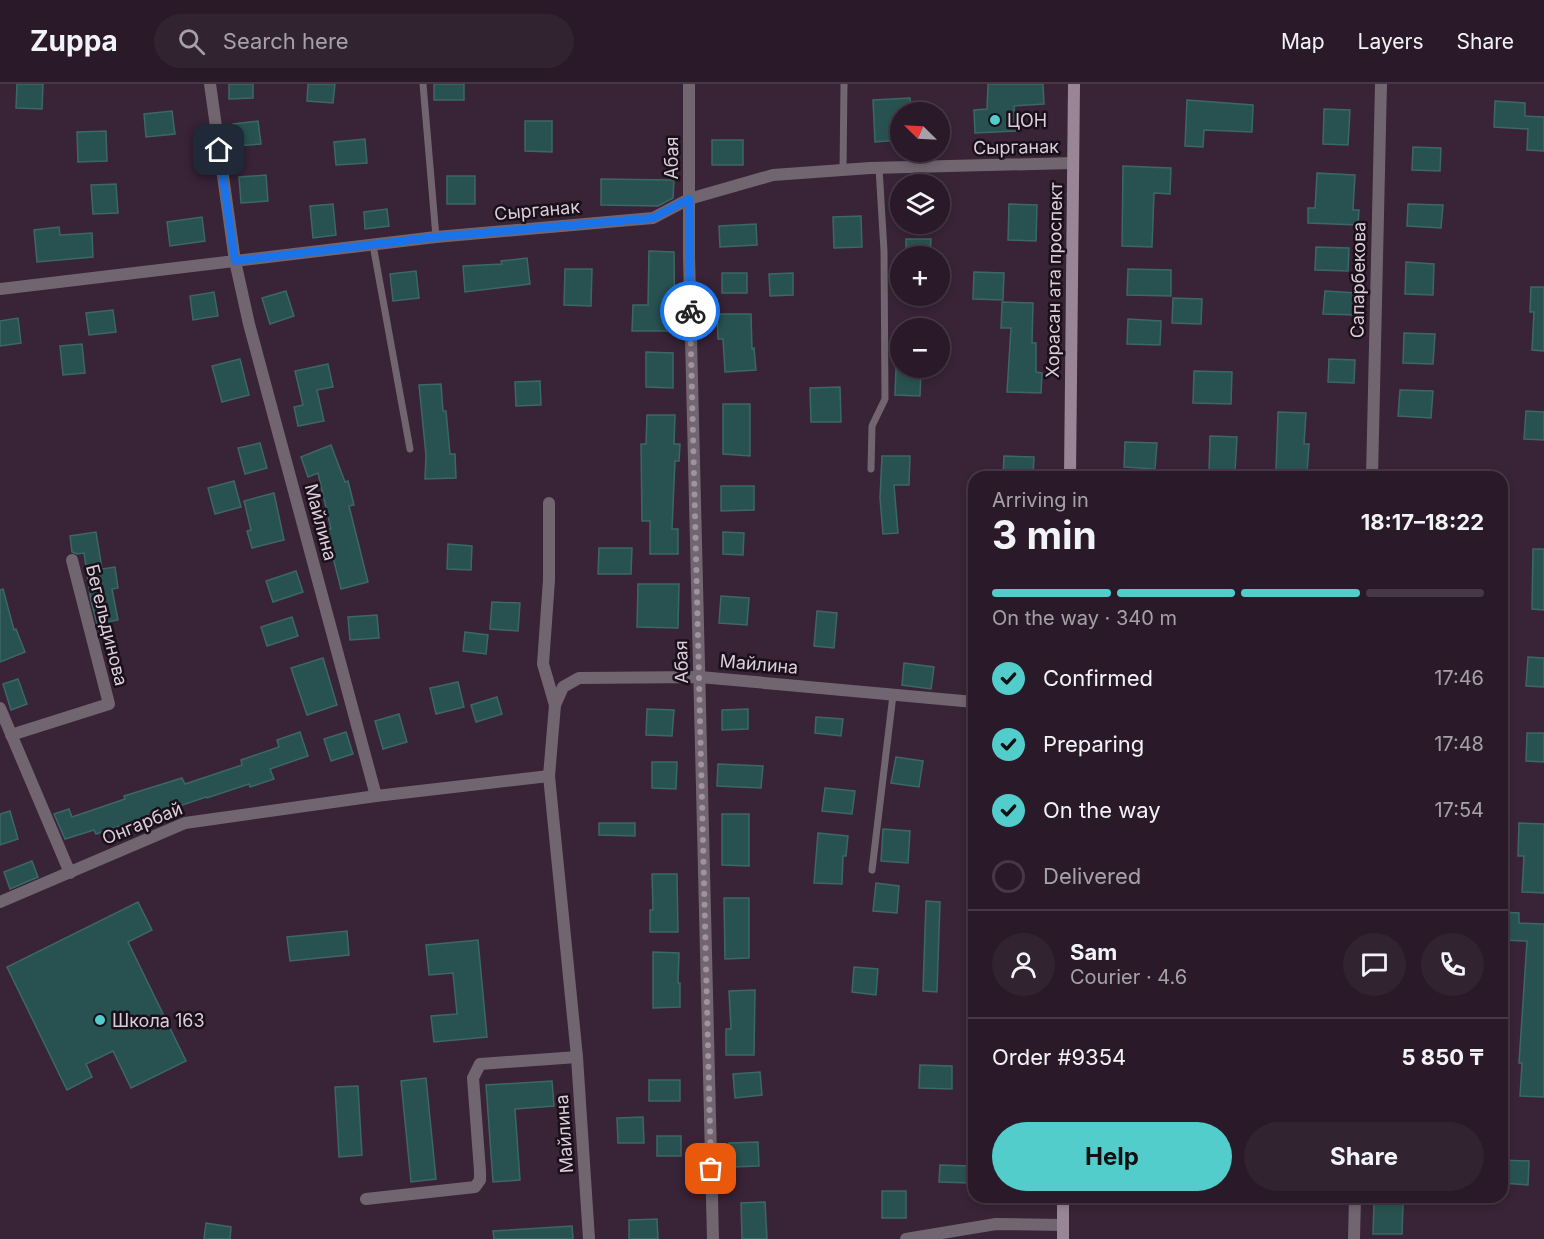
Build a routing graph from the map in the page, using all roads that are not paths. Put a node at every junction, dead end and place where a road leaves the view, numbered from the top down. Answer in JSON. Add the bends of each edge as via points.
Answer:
{"nodes":[{"id":1,"x":210,"y":84,"type":"edge"},
{"id":2,"x":423,"y":84,"type":"edge"},
{"id":3,"x":689,"y":84,"type":"edge"},
{"id":4,"x":844,"y":84,"type":"edge"},
{"id":5,"x":1074,"y":84,"type":"edge"},
{"id":6,"x":1381,"y":84,"type":"edge"},
{"id":7,"x":1073,"y":163,"type":"junction"},
{"id":8,"x":879,"y":168,"type":"junction"},
{"id":9,"x":843,"y":170,"type":"junction"},
{"id":10,"x":689,"y":199,"type":"junction"},
{"id":11,"x":436,"y":237,"type":"junction"},
{"id":12,"x":373,"y":244,"type":"junction"},
{"id":13,"x":235,"y":261,"type":"junction"},
{"id":14,"x":0,"y":289,"type":"edge"},
{"id":15,"x":410,"y":449,"type":"dead end"},
{"id":16,"x":871,"y":469,"type":"dead end"},
{"id":17,"x":1070,"y":471,"type":"edge"},
{"id":18,"x":1372,"y":471,"type":"edge"},
{"id":19,"x":549,"y":503,"type":"dead end"},
{"id":20,"x":72,"y":560,"type":"dead end"},
{"id":21,"x":700,"y":677,"type":"junction"},
{"id":22,"x":893,"y":694,"type":"junction"},
{"id":23,"x":968,"y":701,"type":"edge"},
{"id":24,"x":555,"y":705,"type":"junction"},
{"id":25,"x":0,"y":708,"type":"edge"},
{"id":26,"x":11,"y":735,"type":"junction"},
{"id":27,"x":549,"y":776,"type":"junction"},
{"id":28,"x":376,"y":796,"type":"junction"},
{"id":29,"x":872,"y":870,"type":"dead end"},
{"id":30,"x":70,"y":873,"type":"junction"},
{"id":31,"x":0,"y":902,"type":"edge"},
{"id":32,"x":577,"y":1057,"type":"junction"},
{"id":33,"x":366,"y":1199,"type":"dead end"},
{"id":34,"x":1063,"y":1203,"type":"edge"},
{"id":35,"x":1355,"y":1203,"type":"edge"},
{"id":36,"x":1063,"y":1226,"type":"junction"},
{"id":37,"x":589,"y":1239,"type":"edge"},
{"id":38,"x":713,"y":1239,"type":"edge"},
{"id":39,"x":906,"y":1239,"type":"edge"},
{"id":40,"x":1063,"y":1239,"type":"edge"},
{"id":41,"x":1354,"y":1239,"type":"edge"}],
"edges":[{"from":1,"to":13,"type":"street","name":"Майлина"},
{"from":2,"to":11,"type":"lane"},
{"from":3,"to":10,"type":"street","name":"Абая"},
{"from":4,"to":9,"type":"lane"},
{"from":5,"to":7,"type":"main road","name":"Хорасан ата проспект"},
{"from":6,"to":18,"type":"street","name":"Сапарбекова"},
{"from":7,"to":8,"type":"street","name":"Сырганак"},
{"from":7,"to":17,"type":"main road","name":"Хорасан ата проспект"},
{"from":8,"to":9,"type":"street","name":"Сырганак"},
{"from":8,"to":16,"type":"lane","via":[[885,399],[872,426]]},
{"from":9,"to":10,"type":"street","name":"Сырганак","via":[[773,175]]},
{"from":10,"to":11,"type":"street","name":"Сырганак","via":[[653,218]]},
{"from":10,"to":21,"type":"street","name":"Абая"},
{"from":11,"to":12,"type":"street","name":"Сырганак"},
{"from":12,"to":13,"type":"street","name":"Сырганак"},
{"from":12,"to":15,"type":"lane"},
{"from":13,"to":14,"type":"street","name":"Сырганак"},
{"from":13,"to":28,"type":"street","name":"Майлина"},
{"from":19,"to":24,"type":"street","via":[[543,664]]},
{"from":20,"to":26,"type":"street","name":"Бегельдинова","via":[[109,704]]},
{"from":21,"to":22,"type":"street","name":"Майлина"},
{"from":21,"to":24,"type":"street","name":"Майлина","via":[[579,678],[563,687]]},
{"from":21,"to":38,"type":"street","name":"Абая"},
{"from":22,"to":23,"type":"street","name":"Майлина"},
{"from":22,"to":29,"type":"lane"},
{"from":24,"to":27,"type":"street","name":"Майлина"},
{"from":25,"to":26,"type":"street"},
{"from":26,"to":30,"type":"street"},
{"from":27,"to":28,"type":"street"},
{"from":27,"to":32,"type":"street","name":"Майлина"},
{"from":28,"to":30,"type":"street","name":"Онгарбай","via":[[185,823]]},
{"from":30,"to":31,"type":"street","name":"Онгарбай"},
{"from":32,"to":33,"type":"street","via":[[480,1064],[473,1078],[480,1171],[475,1187]]},
{"from":32,"to":37,"type":"street","name":"Майлина"},
{"from":34,"to":36,"type":"main road"},
{"from":35,"to":41,"type":"street"},
{"from":36,"to":39,"type":"street","via":[[996,1224]]},
{"from":36,"to":40,"type":"main road"}]}
